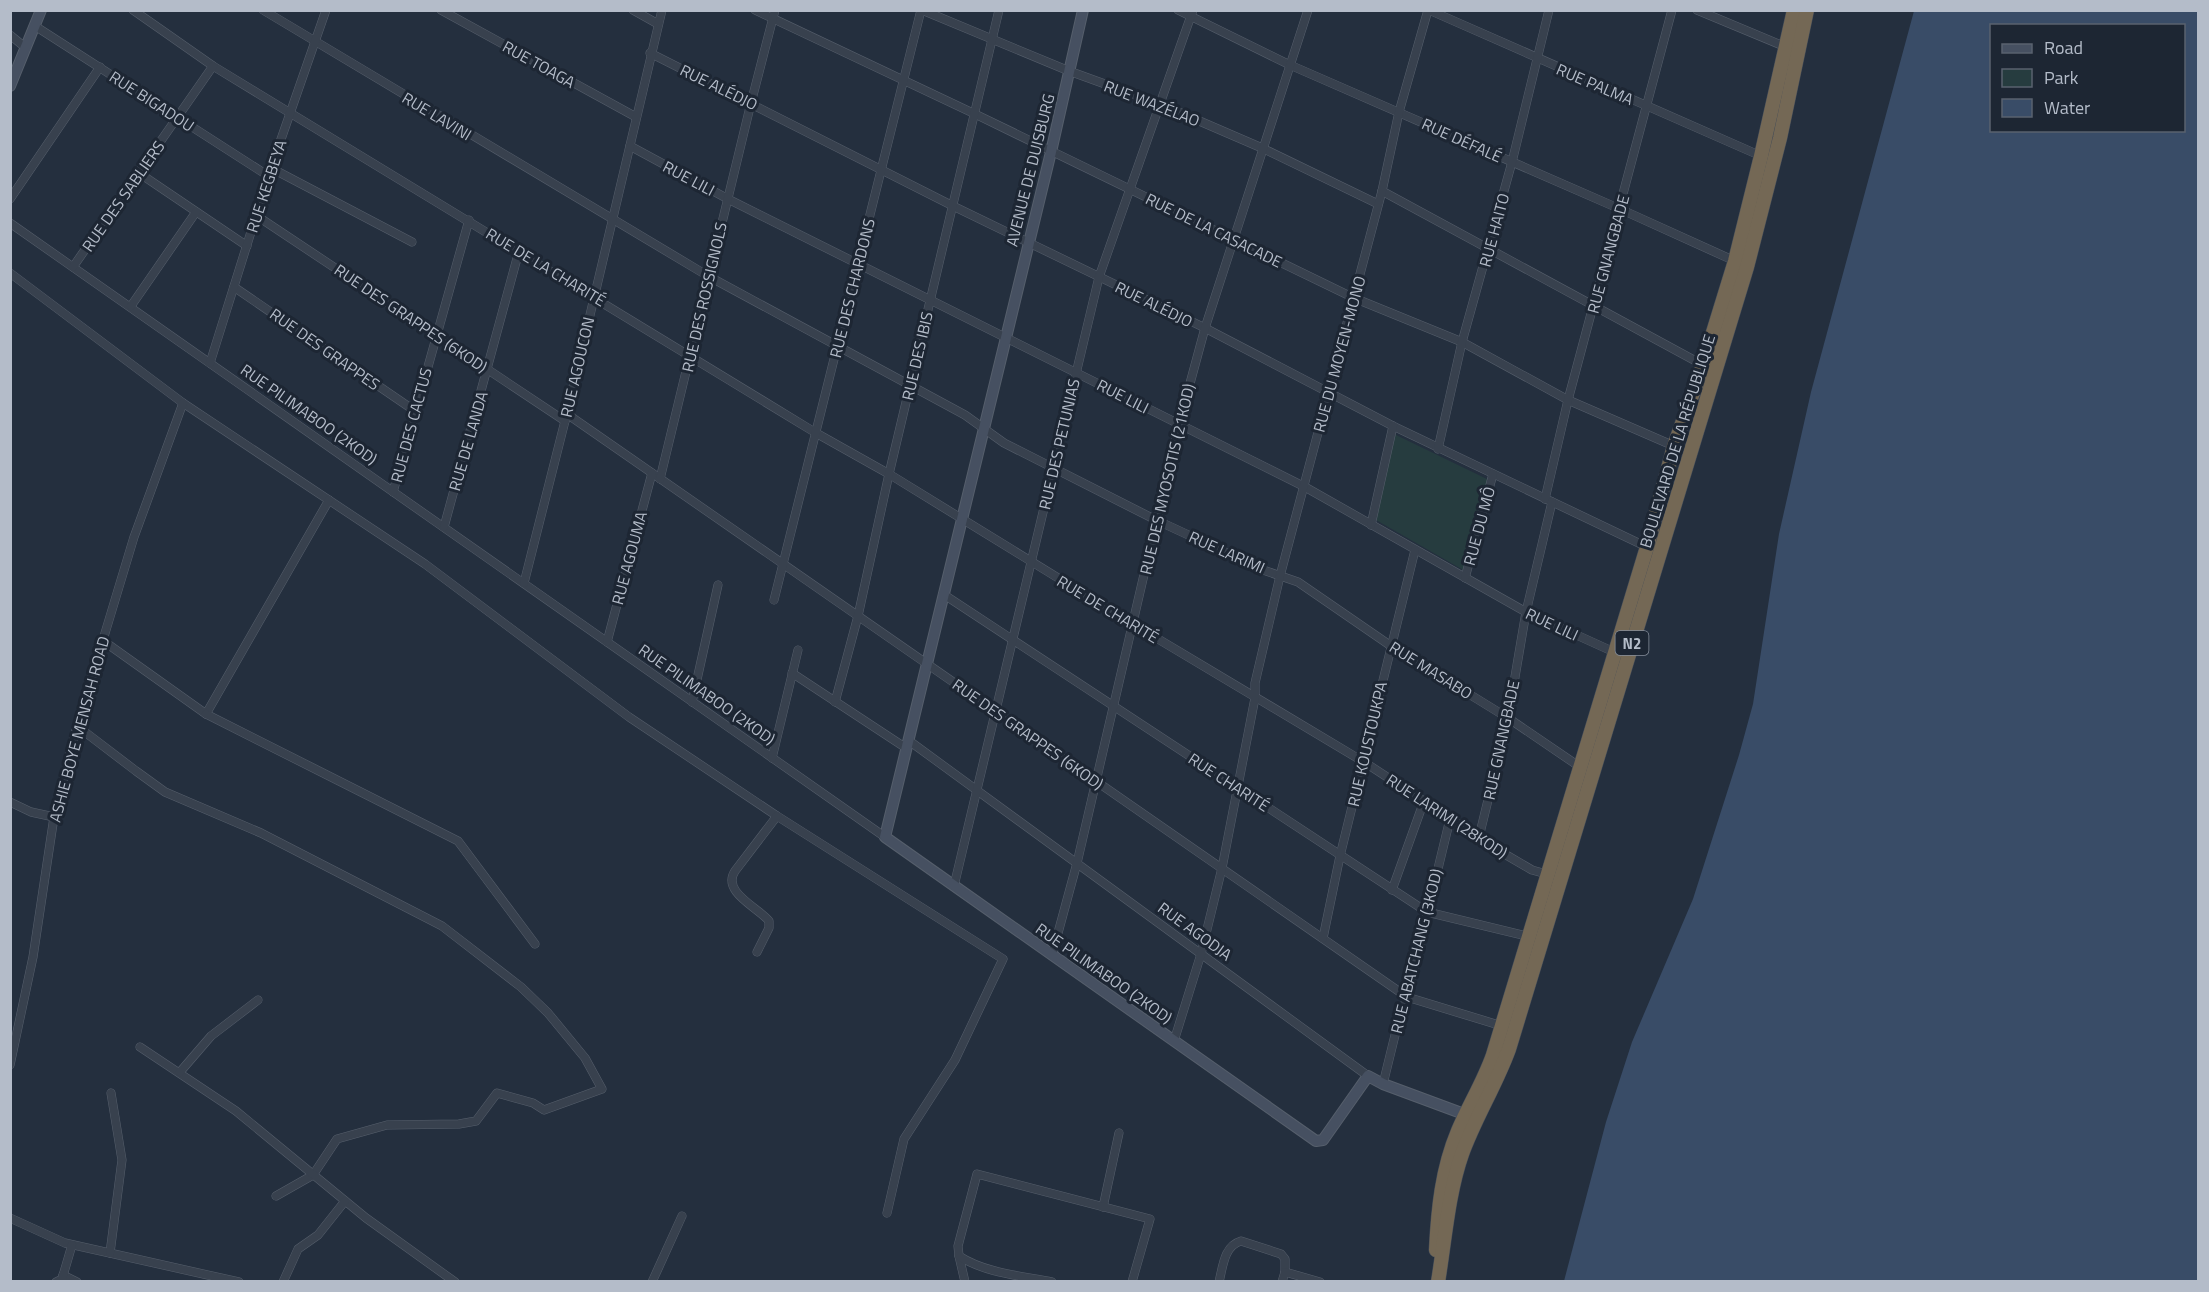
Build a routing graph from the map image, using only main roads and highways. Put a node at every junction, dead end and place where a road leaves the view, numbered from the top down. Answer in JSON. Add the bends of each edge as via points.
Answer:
{"nodes":[{"id":1,"x":1794,"y":10,"type":"edge"},
{"id":2,"x":1807,"y":10,"type":"edge"},
{"id":3,"x":1741,"y":264,"type":"junction"},
{"id":4,"x":1653,"y":550,"type":"junction"},
{"id":5,"x":1472,"y":1117,"type":"junction"},
{"id":6,"x":1438,"y":1272,"type":"edge"},
{"id":7,"x":1432,"y":1281,"type":"edge"}],
"edges":[{"from":1,"to":3,"type":"highway","name":"BOULEVARD DE LA RÉPUBLIQUE","number":"N2"},
{"from":2,"to":3,"type":"highway","name":"BOULEVARD DE LA RÉPUBLIQUE","number":"N2","via":[[1780,138]]},
{"from":3,"to":4,"type":"highway","name":"BOULEVARD DE LA RÉPUBLIQUE","number":"N2"},
{"from":3,"to":4,"type":"highway","name":"BOULEVARD DE LA RÉPUBLIQUE","number":"N2","via":[[1674,446]]},
{"from":4,"to":5,"type":"highway","name":"BOULEVARD DE LA RÉPUBLIQUE","number":"N2","via":[[1614,652]]},
{"from":4,"to":5,"type":"highway","name":"BOULEVARD DE LA RÉPUBLIQUE","number":"N2","via":[[1562,877],[1500,1075]]},
{"from":5,"to":6,"type":"highway","name":"BOULEVARD DE LA RÉPUBLIQUE","number":"N2","via":[[1457,1132],[1444,1176],[1438,1214]]},
{"from":6,"to":7,"type":"highway","name":"BOULEVARD DE LA RÉPUBLIQUE"}]}
